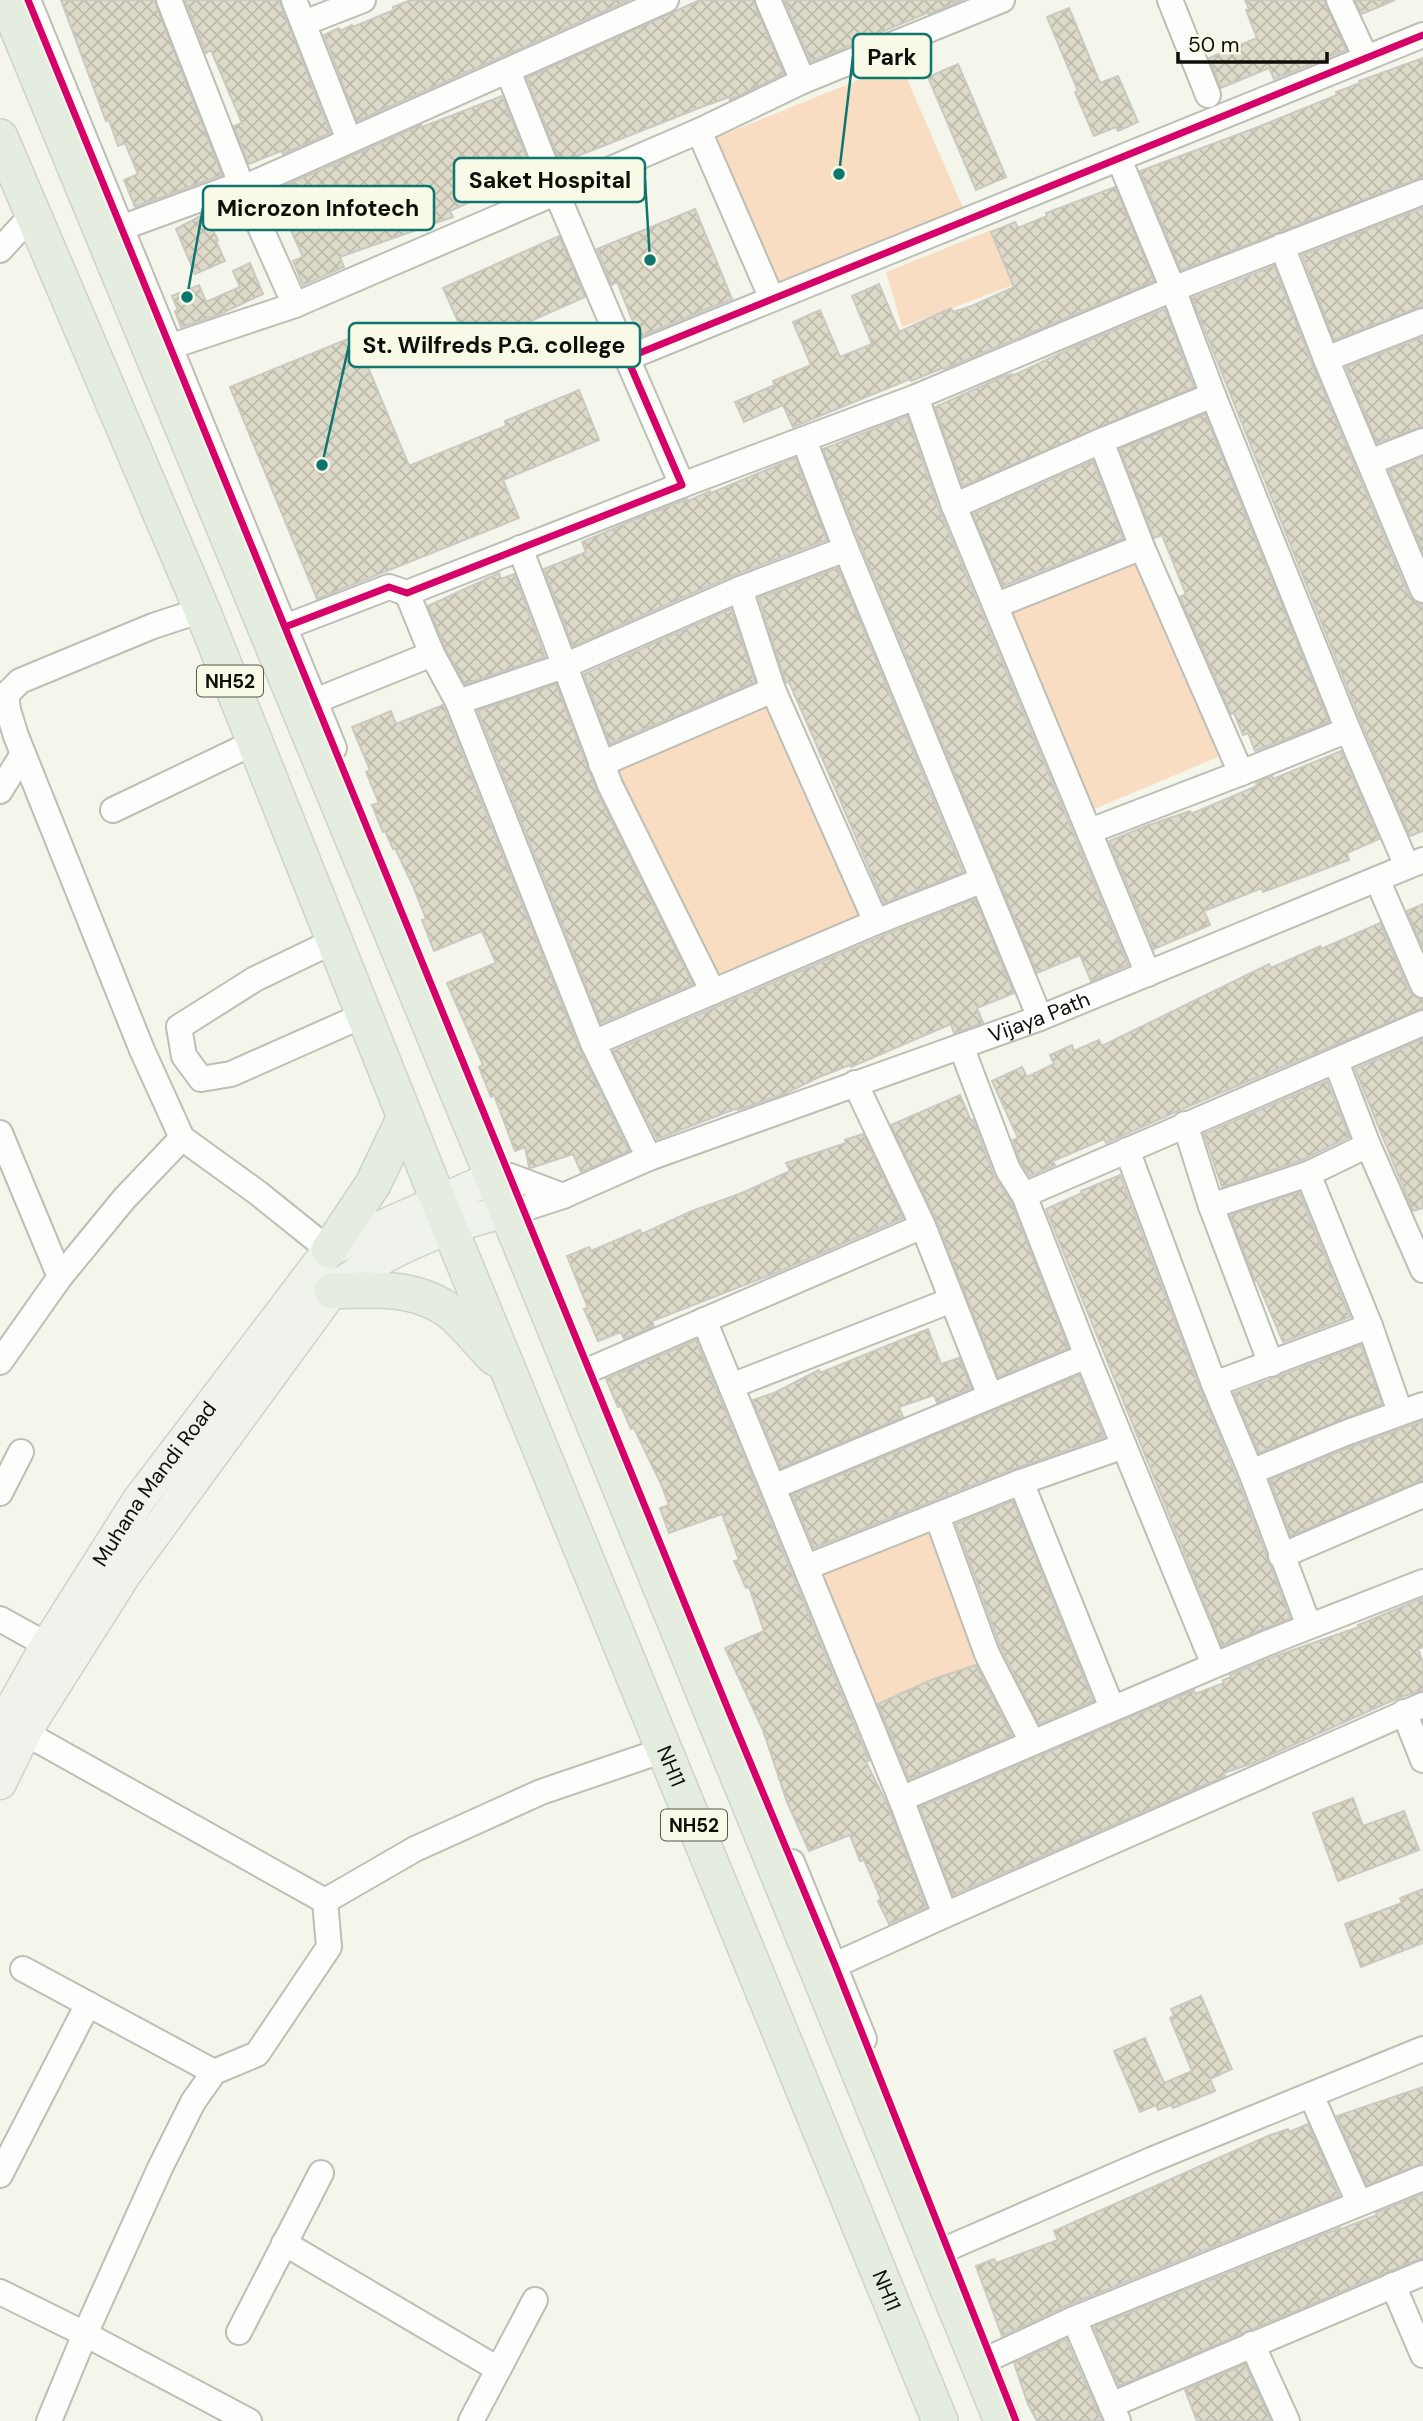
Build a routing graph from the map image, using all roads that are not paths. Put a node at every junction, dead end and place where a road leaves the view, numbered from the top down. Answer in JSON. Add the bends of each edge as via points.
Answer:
{"nodes":[{"id":1,"x":6,"y":0,"type":"edge"},
{"id":2,"x":28,"y":0,"type":"edge"},
{"id":3,"x":169,"y":0,"type":"edge"},
{"id":4,"x":295,"y":0,"type":"edge"},
{"id":5,"x":363,"y":0,"type":"edge"},
{"id":6,"x":768,"y":0,"type":"edge"},
{"id":7,"x":1002,"y":0,"type":"edge"},
{"id":8,"x":1170,"y":0,"type":"edge"},
{"id":9,"x":1339,"y":0,"type":"edge"},
{"id":10,"x":652,"y":3,"type":"edge"},
{"id":11,"x":304,"y":23,"type":"junction"},
{"id":12,"x":1423,"y":35,"type":"edge"},
{"id":13,"x":1366,"y":58,"type":"junction"},
{"id":14,"x":508,"y":71,"type":"junction"},
{"id":15,"x":803,"y":81,"type":"junction"},
{"id":16,"x":1208,"y":95,"type":"dead end"},
{"id":17,"x":699,"y":131,"type":"junction"},
{"id":18,"x":349,"y":140,"type":"junction"},
{"id":19,"x":3,"y":155,"type":"edge"},
{"id":20,"x":1119,"y":159,"type":"junction"},
{"id":21,"x":242,"y":186,"type":"junction"},
{"id":22,"x":556,"y":192,"type":"junction"},
{"id":23,"x":1423,"y":192,"type":"edge"},
{"id":24,"x":33,"y":214,"type":"junction"},
{"id":25,"x":121,"y":228,"type":"junction"},
{"id":26,"x":1282,"y":246,"type":"junction"},
{"id":27,"x":0,"y":250,"type":"edge"},
{"id":28,"x":1173,"y":289,"type":"junction"},
{"id":29,"x":772,"y":299,"type":"junction"},
{"id":30,"x":295,"y":305,"type":"junction"},
{"id":31,"x":1423,"y":321,"type":"edge"},
{"id":32,"x":161,"y":351,"type":"junction"},
{"id":33,"x":627,"y":358,"type":"junction"},
{"id":34,"x":1326,"y":359,"type":"junction"},
{"id":35,"x":1213,"y":395,"type":"junction"},
{"id":36,"x":916,"y":397,"type":"junction"},
{"id":37,"x":804,"y":439,"type":"junction"},
{"id":38,"x":1101,"y":441,"type":"junction"},
{"id":39,"x":1423,"y":441,"type":"edge"},
{"id":40,"x":1370,"y":462,"type":"junction"},
{"id":41,"x":682,"y":485,"type":"junction"},
{"id":42,"x":954,"y":506,"type":"junction"},
{"id":43,"x":1142,"y":547,"type":"junction"},
{"id":44,"x":520,"y":548,"type":"junction"},
{"id":45,"x":846,"y":548,"type":"junction"},
{"id":46,"x":740,"y":589,"type":"junction"},
{"id":47,"x":1423,"y":590,"type":"edge"},
{"id":48,"x":407,"y":593,"type":"junction"},
{"id":49,"x":996,"y":605,"type":"junction"},
{"id":50,"x":202,"y":610,"type":"junction"},
{"id":51,"x":285,"y":627,"type":"junction"},
{"id":52,"x":432,"y":654,"type":"junction"},
{"id":53,"x":564,"y":666,"type":"junction"},
{"id":54,"x":774,"y":691,"type":"junction"},
{"id":55,"x":315,"y":701,"type":"junction"},
{"id":56,"x":458,"y":702,"type":"junction"},
{"id":57,"x":1348,"y":730,"type":"junction"},
{"id":58,"x":255,"y":742,"type":"junction"},
{"id":59,"x":23,"y":754,"type":"junction"},
{"id":60,"x":601,"y":764,"type":"junction"},
{"id":61,"x":1241,"y":773,"type":"junction"},
{"id":62,"x":0,"y":791,"type":"edge"},
{"id":63,"x":113,"y":810,"type":"dead end"},
{"id":64,"x":1090,"y":831,"type":"junction"},
{"id":65,"x":1415,"y":863,"type":"edge"},
{"id":66,"x":1377,"y":879,"type":"junction"},
{"id":67,"x":983,"y":880,"type":"junction"},
{"id":68,"x":876,"y":922,"type":"junction"},
{"id":69,"x":334,"y":940,"type":"junction"},
{"id":70,"x":1148,"y":974,"type":"junction"},
{"id":71,"x":1423,"y":985,"type":"edge"},
{"id":72,"x":713,"y":992,"type":"junction"},
{"id":73,"x":364,"y":1015,"type":"junction"},
{"id":74,"x":1040,"y":1018,"type":"junction"},
{"id":75,"x":1423,"y":1023,"type":"edge"},
{"id":76,"x":593,"y":1043,"type":"junction"},
{"id":77,"x":961,"y":1046,"type":"junction"},
{"id":78,"x":1336,"y":1062,"type":"junction"},
{"id":79,"x":855,"y":1083,"type":"junction"},
{"id":80,"x":405,"y":1117,"type":"junction"},
{"id":81,"x":1185,"y":1124,"type":"junction"},
{"id":82,"x":0,"y":1133,"type":"edge"},
{"id":83,"x":182,"y":1139,"type":"junction"},
{"id":84,"x":1368,"y":1145,"type":"junction"},
{"id":85,"x":1126,"y":1150,"type":"junction"},
{"id":86,"x":649,"y":1158,"type":"junction"},
{"id":87,"x":1308,"y":1174,"type":"junction"},
{"id":88,"x":501,"y":1177,"type":"junction"},
{"id":89,"x":1024,"y":1195,"type":"junction"},
{"id":90,"x":563,"y":1196,"type":"junction"},
{"id":91,"x":1211,"y":1206,"type":"junction"},
{"id":92,"x":515,"y":1210,"type":"junction"},
{"id":93,"x":444,"y":1216,"type":"junction"},
{"id":94,"x":923,"y":1226,"type":"junction"},
{"id":95,"x":329,"y":1250,"type":"junction"},
{"id":96,"x":1423,"y":1270,"type":"edge"},
{"id":97,"x":60,"y":1278,"type":"junction"},
{"id":98,"x":332,"y":1291,"type":"junction"},
{"id":99,"x":952,"y":1300,"type":"junction"},
{"id":100,"x":704,"y":1320,"type":"junction"},
{"id":101,"x":1370,"y":1326,"type":"junction"},
{"id":102,"x":1087,"y":1356,"type":"junction"},
{"id":103,"x":0,"y":1362,"type":"edge"},
{"id":104,"x":1271,"y":1364,"type":"junction"},
{"id":105,"x":507,"y":1370,"type":"junction"},
{"id":106,"x":589,"y":1370,"type":"junction"},
{"id":107,"x":1214,"y":1384,"type":"junction"},
{"id":108,"x":732,"y":1386,"type":"junction"},
{"id":109,"x":990,"y":1396,"type":"junction"},
{"id":110,"x":1412,"y":1408,"type":"edge"},
{"id":111,"x":1124,"y":1446,"type":"junction"},
{"id":112,"x":22,"y":1452,"type":"dead end"},
{"id":113,"x":1251,"y":1472,"type":"junction"},
{"id":114,"x":1021,"y":1482,"type":"junction"},
{"id":115,"x":773,"y":1487,"type":"junction"},
{"id":116,"x":0,"y":1493,"type":"edge"},
{"id":117,"x":1423,"y":1495,"type":"edge"},
{"id":118,"x":937,"y":1516,"type":"junction"},
{"id":119,"x":1281,"y":1556,"type":"junction"},
{"id":120,"x":807,"y":1567,"type":"junction"},
{"id":121,"x":1423,"y":1582,"type":"edge"},
{"id":122,"x":0,"y":1619,"type":"edge"},
{"id":123,"x":1308,"y":1626,"type":"junction"},
{"id":124,"x":47,"y":1645,"type":"junction"},
{"id":125,"x":1214,"y":1665,"type":"junction"},
{"id":126,"x":1112,"y":1708,"type":"junction"},
{"id":127,"x":1413,"y":1708,"type":"edge"},
{"id":128,"x":10,"y":1728,"type":"edge"},
{"id":129,"x":1032,"y":1742,"type":"junction"},
{"id":130,"x":664,"y":1750,"type":"junction"},
{"id":131,"x":1423,"y":1760,"type":"edge"},
{"id":132,"x":0,"y":1783,"type":"edge"},
{"id":133,"x":901,"y":1799,"type":"junction"},
{"id":134,"x":325,"y":1901,"type":"junction"},
{"id":135,"x":945,"y":1914,"type":"junction"},
{"id":136,"x":835,"y":1965,"type":"junction"},
{"id":137,"x":23,"y":1969,"type":"dead end"},
{"id":138,"x":88,"y":2004,"type":"junction"},
{"id":139,"x":1423,"y":2049,"type":"edge"},
{"id":140,"x":214,"y":2072,"type":"junction"},
{"id":141,"x":1311,"y":2095,"type":"junction"},
{"id":142,"x":321,"y":2173,"type":"dead end"},
{"id":143,"x":0,"y":2175,"type":"edge"},
{"id":144,"x":1423,"y":2178,"type":"edge"},
{"id":145,"x":1359,"y":2203,"type":"junction"},
{"id":146,"x":284,"y":2243,"type":"junction"},
{"id":147,"x":946,"y":2249,"type":"junction"},
{"id":148,"x":1423,"y":2273,"type":"edge"},
{"id":149,"x":1393,"y":2285,"type":"junction"},
{"id":150,"x":0,"y":2292,"type":"edge"},
{"id":151,"x":535,"y":2300,"type":"dead end"},
{"id":152,"x":1074,"y":2319,"type":"junction"},
{"id":153,"x":239,"y":2332,"type":"dead end"},
{"id":154,"x":85,"y":2333,"type":"junction"},
{"id":155,"x":1252,"y":2344,"type":"junction"},
{"id":156,"x":1423,"y":2355,"type":"edge"},
{"id":157,"x":990,"y":2358,"type":"junction"},
{"id":158,"x":498,"y":2369,"type":"junction"},
{"id":159,"x":1114,"y":2413,"type":"edge"},
{"id":160,"x":49,"y":2421,"type":"edge"},
{"id":161,"x":249,"y":2421,"type":"edge"},
{"id":162,"x":471,"y":2421,"type":"edge"},
{"id":163,"x":940,"y":2421,"type":"edge"},
{"id":164,"x":1002,"y":2421,"type":"edge"},
{"id":165,"x":1016,"y":2421,"type":"edge"},
{"id":166,"x":1287,"y":2421,"type":"edge"}],
"edges":[{"from":1,"to":32,"type":"highway","number":"NH52"},
{"from":2,"to":25,"type":"street"},
{"from":3,"to":21,"type":"street"},
{"from":4,"to":11,"type":"street"},
{"from":5,"to":11,"type":"street"},
{"from":6,"to":15,"type":"street"},
{"from":7,"to":15,"type":"street"},
{"from":8,"to":16,"type":"street"},
{"from":9,"to":13,"type":"street"},
{"from":10,"to":14,"type":"street"},
{"from":11,"to":18,"type":"street"},
{"from":12,"to":13,"type":"street"},
{"from":13,"to":20,"type":"street"},
{"from":14,"to":18,"type":"street"},
{"from":14,"to":22,"type":"street"},
{"from":15,"to":17,"type":"street"},
{"from":17,"to":22,"type":"street"},
{"from":17,"to":29,"type":"street"},
{"from":18,"to":21,"type":"street"},
{"from":19,"to":24,"type":"highway","number":"NH52"},
{"from":20,"to":28,"type":"street"},
{"from":20,"to":29,"type":"street"},
{"from":21,"to":25,"type":"street"},
{"from":21,"to":30,"type":"street"},
{"from":22,"to":30,"type":"street"},
{"from":22,"to":33,"type":"street"},
{"from":23,"to":26,"type":"street"},
{"from":24,"to":27,"type":"street"},
{"from":24,"to":50,"type":"highway","number":"NH52"},
{"from":25,"to":32,"type":"street"},
{"from":26,"to":28,"type":"street"},
{"from":26,"to":34,"type":"street"},
{"from":28,"to":35,"type":"street"},
{"from":28,"to":36,"type":"street"},
{"from":29,"to":33,"type":"street"},
{"from":30,"to":32,"type":"street"},
{"from":31,"to":34,"type":"street"},
{"from":32,"to":51,"type":"street"},
{"from":32,"to":88,"type":"highway","number":"NH52"},
{"from":33,"to":41,"type":"street"},
{"from":34,"to":40,"type":"street"},
{"from":35,"to":38,"type":"street"},
{"from":35,"to":57,"type":"street"},
{"from":36,"to":37,"type":"street"},
{"from":36,"to":42,"type":"street"},
{"from":37,"to":41,"type":"street"},
{"from":37,"to":45,"type":"street"},
{"from":38,"to":42,"type":"street"},
{"from":38,"to":43,"type":"street"},
{"from":39,"to":40,"type":"street"},
{"from":40,"to":47,"type":"street"},
{"from":41,"to":44,"type":"street"},
{"from":42,"to":49,"type":"street"},
{"from":43,"to":49,"type":"street"},
{"from":43,"to":61,"type":"street"},
{"from":44,"to":48,"type":"street"},
{"from":44,"to":53,"type":"street"},
{"from":45,"to":46,"type":"street"},
{"from":45,"to":67,"type":"street"},
{"from":46,"to":53,"type":"street"},
{"from":46,"to":54,"type":"street"},
{"from":48,"to":51,"type":"street","via":[[389,587]]},
{"from":48,"to":52,"type":"street"},
{"from":49,"to":64,"type":"street"},
{"from":50,"to":58,"type":"highway","number":"NH52"},
{"from":50,"to":59,"type":"street","via":[[20,681],[6,695]]},
{"from":51,"to":55,"type":"street"},
{"from":52,"to":55,"type":"street"},
{"from":52,"to":56,"type":"street"},
{"from":53,"to":56,"type":"street"},
{"from":53,"to":60,"type":"street"},
{"from":54,"to":60,"type":"street"},
{"from":54,"to":68,"type":"street"},
{"from":55,"to":88,"type":"street"},
{"from":56,"to":76,"type":"street"},
{"from":57,"to":61,"type":"street"},
{"from":57,"to":65,"type":"street"},
{"from":58,"to":63,"type":"street"},
{"from":58,"to":69,"type":"highway","number":"NH52"},
{"from":59,"to":62,"type":"street"},
{"from":59,"to":83,"type":"street"},
{"from":60,"to":72,"type":"street"},
{"from":61,"to":64,"type":"street"},
{"from":64,"to":70,"type":"street"},
{"from":65,"to":66,"type":"street","name":"Vijaya Path"},
{"from":66,"to":70,"type":"street","name":"Vijaya Path"},
{"from":66,"to":71,"type":"street"},
{"from":67,"to":68,"type":"street"},
{"from":67,"to":74,"type":"street"},
{"from":68,"to":72,"type":"street"},
{"from":69,"to":73,"type":"highway","number":"NH52"},
{"from":69,"to":73,"type":"street","via":[[255,979],[179,1027],[184,1056],[201,1079],[231,1074]]},
{"from":70,"to":74,"type":"street","name":"Vijaya Path"},
{"from":72,"to":76,"type":"street"},
{"from":73,"to":80,"type":"highway","number":"NH52"},
{"from":74,"to":77,"type":"street","name":"Vijaya Path"},
{"from":75,"to":78,"type":"street"},
{"from":76,"to":86,"type":"street"},
{"from":77,"to":79,"type":"street","name":"Vijaya Path"},
{"from":77,"to":89,"type":"street","via":[[1008,1170]]},
{"from":78,"to":81,"type":"street"},
{"from":78,"to":84,"type":"street"},
{"from":79,"to":86,"type":"street","name":"Vijaya Path"},
{"from":79,"to":94,"type":"street"},
{"from":80,"to":93,"type":"highway","number":"NH52"},
{"from":80,"to":95,"type":"highway","via":[[373,1184]]},
{"from":81,"to":85,"type":"street"},
{"from":81,"to":91,"type":"street"},
{"from":82,"to":97,"type":"street"},
{"from":83,"to":95,"type":"street"},
{"from":83,"to":97,"type":"street","via":[[124,1199]]},
{"from":84,"to":87,"type":"street"},
{"from":84,"to":96,"type":"street"},
{"from":85,"to":89,"type":"street"},
{"from":85,"to":107,"type":"street"},
{"from":86,"to":90,"type":"street","name":"Vijaya Path"},
{"from":87,"to":91,"type":"street"},
{"from":87,"to":101,"type":"street"},
{"from":88,"to":90,"type":"street"},
{"from":88,"to":92,"type":"highway","number":"NH52"},
{"from":88,"to":93,"type":"main road"},
{"from":89,"to":102,"type":"street"},
{"from":90,"to":92,"type":"street","name":"Vijaya Path"},
{"from":91,"to":104,"type":"street"},
{"from":92,"to":93,"type":"main road"},
{"from":92,"to":106,"type":"street"},
{"from":92,"to":164,"type":"highway","number":"NH52"},
{"from":93,"to":95,"type":"main road"},
{"from":93,"to":98,"type":"main road"},
{"from":93,"to":105,"type":"highway","name":"NH11","number":"NH52"},
{"from":94,"to":99,"type":"street"},
{"from":94,"to":100,"type":"street"},
{"from":95,"to":124,"type":"main road","name":"Muhana Mandi Road","via":[[138,1502]]},
{"from":97,"to":103,"type":"street"},
{"from":98,"to":105,"type":"highway","via":[[383,1289],[423,1297],[452,1313]]},
{"from":98,"to":128,"type":"main road"},
{"from":99,"to":108,"type":"street"},
{"from":99,"to":109,"type":"street"},
{"from":100,"to":106,"type":"street"},
{"from":100,"to":108,"type":"street"},
{"from":101,"to":104,"type":"street"},
{"from":101,"to":110,"type":"street"},
{"from":102,"to":109,"type":"street"},
{"from":102,"to":111,"type":"street"},
{"from":104,"to":107,"type":"street"},
{"from":105,"to":130,"type":"highway","name":"NH11","number":"NH52"},
{"from":106,"to":136,"type":"street"},
{"from":107,"to":113,"type":"street"},
{"from":108,"to":115,"type":"street"},
{"from":109,"to":115,"type":"street"},
{"from":110,"to":113,"type":"street"},
{"from":111,"to":114,"type":"street"},
{"from":111,"to":125,"type":"street"},
{"from":112,"to":116,"type":"street"},
{"from":113,"to":119,"type":"street"},
{"from":114,"to":118,"type":"street"},
{"from":114,"to":126,"type":"street"},
{"from":115,"to":120,"type":"street"},
{"from":117,"to":119,"type":"street"},
{"from":118,"to":120,"type":"street"},
{"from":118,"to":129,"type":"street","via":[[987,1654]]},
{"from":119,"to":123,"type":"street"},
{"from":120,"to":133,"type":"street"},
{"from":121,"to":123,"type":"street"},
{"from":122,"to":124,"type":"street"},
{"from":123,"to":125,"type":"street"},
{"from":124,"to":128,"type":"main road","name":"Muhana Mandi Road"},
{"from":125,"to":126,"type":"street"},
{"from":126,"to":129,"type":"street"},
{"from":127,"to":131,"type":"street"},
{"from":127,"to":135,"type":"street"},
{"from":128,"to":132,"type":"main road"},
{"from":128,"to":134,"type":"street"},
{"from":129,"to":133,"type":"street"},
{"from":130,"to":134,"type":"street","via":[[541,1792],[415,1849]]},
{"from":130,"to":163,"type":"highway","name":"NH11","number":"NH52"},
{"from":133,"to":135,"type":"street"},
{"from":134,"to":140,"type":"street","via":[[329,1947],[257,2054]]},
{"from":135,"to":136,"type":"street"},
{"from":136,"to":147,"type":"street"},
{"from":137,"to":138,"type":"street"},
{"from":138,"to":140,"type":"street"},
{"from":138,"to":143,"type":"street"},
{"from":139,"to":141,"type":"street"},
{"from":140,"to":154,"type":"street","via":[[193,2102],[160,2168]]},
{"from":141,"to":145,"type":"street"},
{"from":141,"to":147,"type":"street"},
{"from":142,"to":146,"type":"street"},
{"from":144,"to":145,"type":"street"},
{"from":145,"to":152,"type":"street"},
{"from":146,"to":153,"type":"street"},
{"from":146,"to":158,"type":"street"},
{"from":147,"to":157,"type":"street"},
{"from":148,"to":149,"type":"street"},
{"from":149,"to":155,"type":"street"},
{"from":149,"to":156,"type":"street"},
{"from":150,"to":154,"type":"street"},
{"from":151,"to":158,"type":"street"},
{"from":152,"to":157,"type":"street"},
{"from":152,"to":159,"type":"street"},
{"from":154,"to":160,"type":"street"},
{"from":154,"to":161,"type":"street"},
{"from":155,"to":159,"type":"street"},
{"from":155,"to":166,"type":"street"},
{"from":157,"to":165,"type":"street"},
{"from":158,"to":162,"type":"street"}]}
